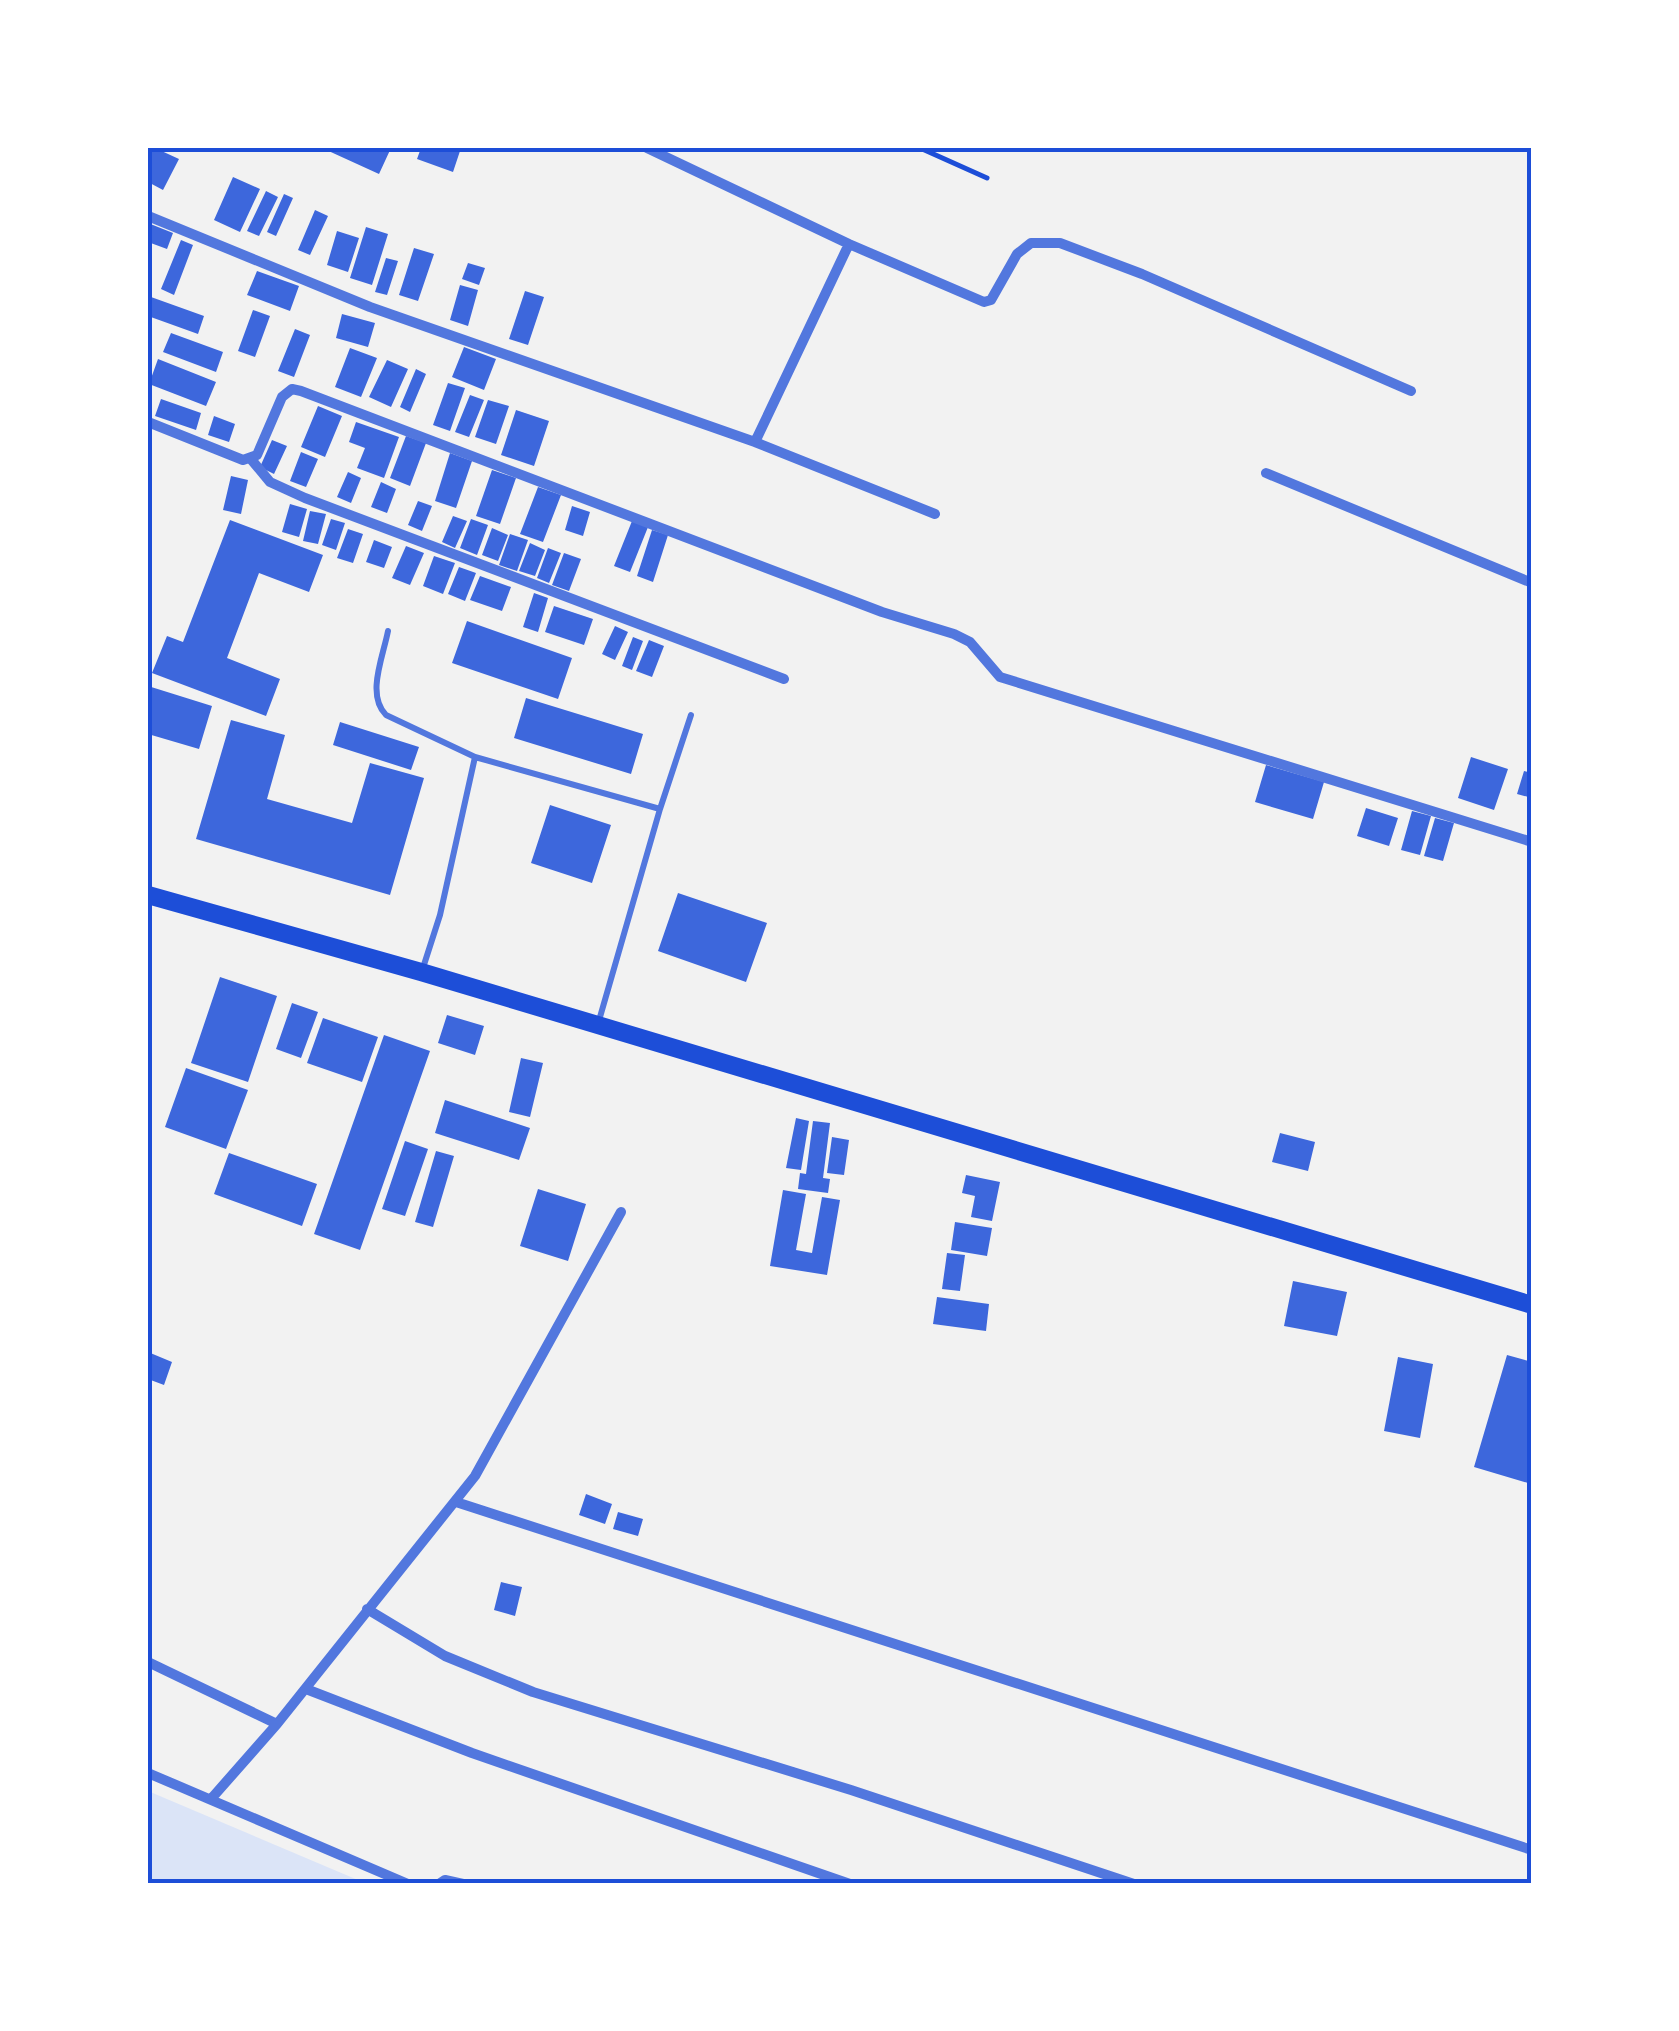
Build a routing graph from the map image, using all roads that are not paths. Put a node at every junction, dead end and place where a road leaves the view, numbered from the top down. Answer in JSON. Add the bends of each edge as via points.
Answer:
{"nodes":[{"id":1,"x":648,"y":148,"type":"edge"},
{"id":2,"x":148,"y":216,"type":"edge"},
{"id":3,"x":849,"y":244,"type":"junction"},
{"id":4,"x":1411,"y":391,"type":"dead end"},
{"id":5,"x":148,"y":422,"type":"edge"},
{"id":6,"x":755,"y":442,"type":"junction"},
{"id":7,"x":250,"y":458,"type":"junction"},
{"id":8,"x":1266,"y":473,"type":"dead end"},
{"id":9,"x":935,"y":514,"type":"dead end"},
{"id":10,"x":1532,"y":583,"type":"edge"},
{"id":11,"x":388,"y":631,"type":"dead end"},
{"id":12,"x":784,"y":679,"type":"dead end"},
{"id":13,"x":692,"y":715,"type":"dead end"},
{"id":14,"x":475,"y":757,"type":"junction"},
{"id":15,"x":660,"y":809,"type":"junction"},
{"id":16,"x":1532,"y":842,"type":"edge"},
{"id":17,"x":148,"y":895,"type":"edge"},
{"id":18,"x":422,"y":972,"type":"junction"},
{"id":19,"x":604,"y":1028,"type":"junction"},
{"id":20,"x":621,"y":1212,"type":"dead end"},
{"id":21,"x":1532,"y":1305,"type":"edge"},
{"id":22,"x":456,"y":1502,"type":"junction"},
{"id":23,"x":366,"y":1609,"type":"junction"},
{"id":24,"x":148,"y":1662,"type":"edge"},
{"id":25,"x":306,"y":1688,"type":"junction"},
{"id":26,"x":277,"y":1724,"type":"junction"},
{"id":27,"x":148,"y":1773,"type":"edge"},
{"id":28,"x":211,"y":1799,"type":"junction"},
{"id":29,"x":1532,"y":1850,"type":"edge"},
{"id":30,"x":408,"y":1884,"type":"edge"},
{"id":31,"x":439,"y":1884,"type":"edge"},
{"id":32,"x":463,"y":1884,"type":"edge"},
{"id":33,"x":850,"y":1884,"type":"edge"},
{"id":34,"x":1134,"y":1884,"type":"edge"}],
"edges":[{"from":1,"to":3,"type":"street"},
{"from":2,"to":6,"type":"street","via":[[370,307]]},
{"from":3,"to":4,"type":"street","via":[[984,302],[1031,243],[1060,243]]},
{"from":3,"to":6,"type":"street"},
{"from":5,"to":7,"type":"street","via":[[231,458]]},
{"from":6,"to":9,"type":"street"},
{"from":7,"to":12,"type":"street","via":[[270,482],[304,498]]},
{"from":7,"to":16,"type":"street","via":[[282,397],[302,391],[954,634],[970,642],[1000,677]]},
{"from":8,"to":10,"type":"street"},
{"from":11,"to":14,"type":"lane","via":[[378,707]]},
{"from":13,"to":15,"type":"lane"},
{"from":14,"to":15,"type":"lane"},
{"from":14,"to":18,"type":"lane"},
{"from":15,"to":19,"type":"lane","via":[[607,989]]},
{"from":17,"to":18,"type":"main road"},
{"from":18,"to":19,"type":"main road"},
{"from":19,"to":21,"type":"main road"},
{"from":20,"to":22,"type":"street"},
{"from":22,"to":23,"type":"street"},
{"from":22,"to":29,"type":"street"},
{"from":23,"to":25,"type":"street"},
{"from":23,"to":34,"type":"street","via":[[444,1656],[534,1692]]},
{"from":24,"to":26,"type":"street"},
{"from":25,"to":26,"type":"street"},
{"from":25,"to":33,"type":"street"},
{"from":26,"to":28,"type":"street"},
{"from":27,"to":28,"type":"street"},
{"from":28,"to":30,"type":"street"},
{"from":31,"to":32,"type":"street"}]}
